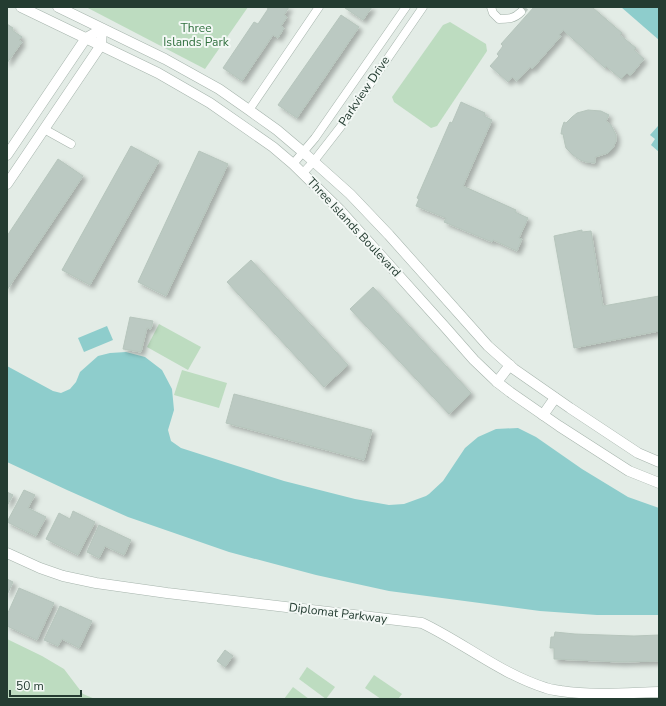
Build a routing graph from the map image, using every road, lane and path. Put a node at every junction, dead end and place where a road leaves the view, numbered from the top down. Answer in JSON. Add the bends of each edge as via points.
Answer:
{"nodes":[{"id":1,"x":21,"y":7,"type":"edge"},
{"id":2,"x":58,"y":7,"type":"edge"},
{"id":3,"x":320,"y":7,"type":"edge"},
{"id":4,"x":406,"y":7,"type":"edge"},
{"id":5,"x":423,"y":7,"type":"edge"},
{"id":6,"x":491,"y":7,"type":"edge"},
{"id":7,"x":521,"y":12,"type":"tunnel mouth"},
{"id":8,"x":102,"y":28,"type":"junction"},
{"id":9,"x":86,"y":38,"type":"junction"},
{"id":10,"x":101,"y":45,"type":"junction"},
{"id":11,"x":249,"y":110,"type":"junction"},
{"id":12,"x":44,"y":129,"type":"junction"},
{"id":13,"x":71,"y":144,"type":"dead end"},
{"id":14,"x":303,"y":152,"type":"junction"},
{"id":15,"x":7,"y":155,"type":"edge"},
{"id":16,"x":314,"y":161,"type":"junction"},
{"id":17,"x":292,"y":164,"type":"junction"},
{"id":18,"x":303,"y":173,"type":"junction"},
{"id":19,"x":7,"y":184,"type":"edge"},
{"id":20,"x":510,"y":365,"type":"junction"},
{"id":21,"x":497,"y":382,"type":"junction"},
{"id":22,"x":555,"y":398,"type":"junction"},
{"id":23,"x":543,"y":415,"type":"junction"},
{"id":24,"x":659,"y":462,"type":"edge"},
{"id":25,"x":659,"y":483,"type":"edge"},
{"id":26,"x":7,"y":553,"type":"edge"},
{"id":27,"x":659,"y":692,"type":"edge"}],
"edges":[{"from":1,"to":9,"type":"street","name":"Three Islands Boulevard"},
{"from":2,"to":8,"type":"street","name":"Three Islands Boulevard"},
{"from":3,"to":11,"type":"street"},
{"from":4,"to":14,"type":"street","name":"Parkview Drive"},
{"from":5,"to":16,"type":"street","name":"Parkview Drive","via":[[342,125]]},
{"from":6,"to":7,"type":"street","via":[[499,19],[509,19]]},
{"from":8,"to":9,"type":"street"},
{"from":8,"to":10,"type":"street"},
{"from":8,"to":11,"type":"street","name":"Three Islands Boulevard","via":[[219,89]]},
{"from":9,"to":10,"type":"street","name":"Three Islands Boulevard"},
{"from":9,"to":15,"type":"street"},
{"from":10,"to":12,"type":"street"},
{"from":10,"to":17,"type":"street","name":"Three Islands Boulevard","via":[[158,73],[210,103],[273,147]]},
{"from":11,"to":14,"type":"street","name":"Three Islands Boulevard"},
{"from":12,"to":13,"type":"street"},
{"from":12,"to":19,"type":"street"},
{"from":14,"to":16,"type":"street","name":"Three Islands Boulevard"},
{"from":14,"to":17,"type":"street","name":"Parkview Drive"},
{"from":16,"to":18,"type":"street","name":"Parkview Drive"},
{"from":16,"to":20,"type":"street","name":"Three Islands Boulevard","via":[[350,194],[488,346]]},
{"from":17,"to":18,"type":"street","name":"Three Islands Boulevard"},
{"from":18,"to":21,"type":"street","name":"Three Islands Boulevard"},
{"from":20,"to":21,"type":"street"},
{"from":20,"to":22,"type":"street","name":"Three Islands Boulevard"},
{"from":21,"to":23,"type":"street","name":"Three Islands Boulevard"},
{"from":22,"to":23,"type":"street"},
{"from":22,"to":24,"type":"street","name":"Three Islands Boulevard","via":[[638,453]]},
{"from":23,"to":25,"type":"street","name":"Three Islands Boulevard","via":[[629,471]]},
{"from":26,"to":27,"type":"street","name":"Diplomat Parkway","via":[[63,576],[96,583],[422,623],[522,679],[548,688],[603,694]]}]}
